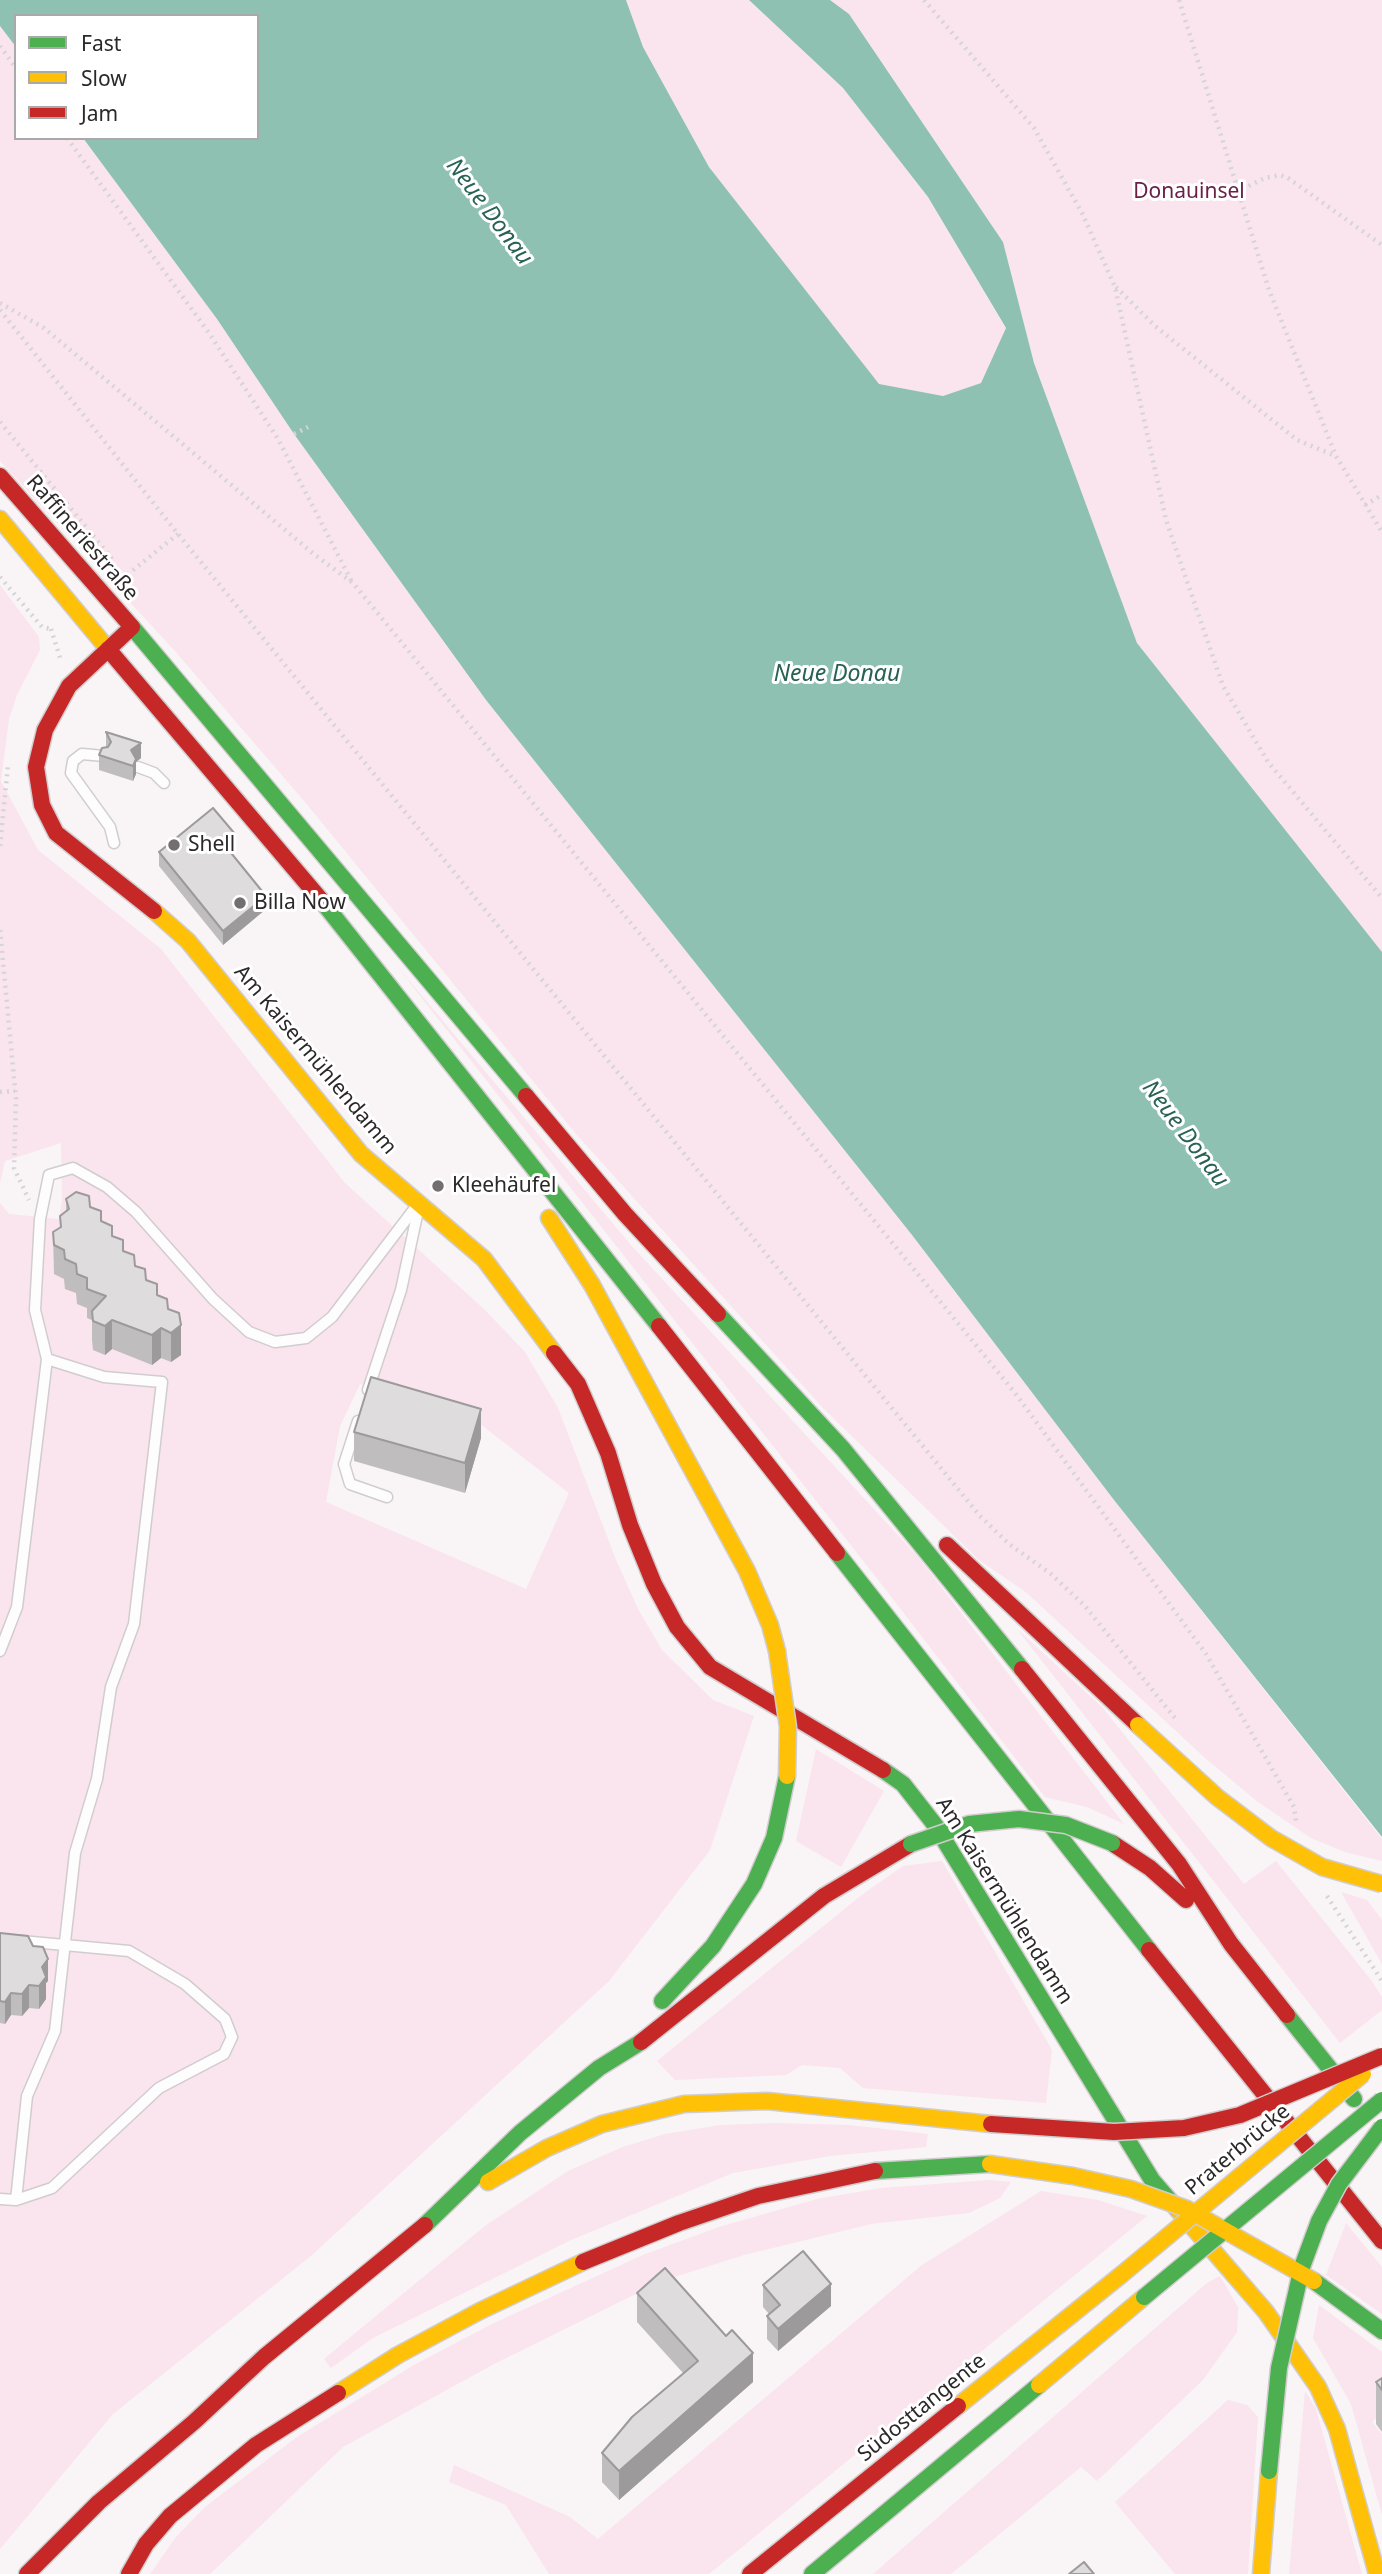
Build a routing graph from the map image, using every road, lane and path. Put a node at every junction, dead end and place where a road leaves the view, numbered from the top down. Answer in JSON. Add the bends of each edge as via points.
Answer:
{"nodes":[{"id":1,"x":924,"y":0,"type":"edge"},
{"id":2,"x":1179,"y":0,"type":"edge"},
{"id":3,"x":0,"y":46,"type":"edge"},
{"id":4,"x":14,"y":65,"type":"edge"},
{"id":5,"x":68,"y":140,"type":"edge"},
{"id":6,"x":1236,"y":192,"type":"junction"},
{"id":7,"x":1382,"y":245,"type":"edge"},
{"id":8,"x":1115,"y":287,"type":"junction"},
{"id":9,"x":0,"y":303,"type":"edge"},
{"id":10,"x":0,"y":310,"type":"edge"},
{"id":11,"x":308,"y":427,"type":"dead end"},
{"id":12,"x":294,"y":434,"type":"dead end"},
{"id":13,"x":1336,"y":456,"type":"junction"},
{"id":14,"x":0,"y":476,"type":"edge"},
{"id":15,"x":1382,"y":495,"type":"edge"},
{"id":16,"x":1365,"y":506,"type":"junction"},
{"id":17,"x":0,"y":519,"type":"edge"},
{"id":18,"x":1382,"y":532,"type":"edge"},
{"id":19,"x":178,"y":534,"type":"junction"},
{"id":20,"x":0,"y":577,"type":"edge"},
{"id":21,"x":124,"y":579,"type":"dead end"},
{"id":22,"x":353,"y":583,"type":"junction"},
{"id":23,"x":132,"y":627,"type":"junction"},
{"id":24,"x":108,"y":649,"type":"junction"},
{"id":25,"x":69,"y":686,"type":"junction"},
{"id":26,"x":104,"y":756,"type":"edge"},
{"id":27,"x":8,"y":765,"type":"dead end"},
{"id":28,"x":138,"y":767,"type":"edge"},
{"id":29,"x":164,"y":783,"type":"dead end"},
{"id":30,"x":114,"y":843,"type":"dead end"},
{"id":31,"x":0,"y":846,"type":"edge"},
{"id":32,"x":1382,"y":898,"type":"edge"},
{"id":33,"x":0,"y":930,"type":"edge"},
{"id":34,"x":0,"y":1091,"type":"edge"},
{"id":35,"x":15,"y":1091,"type":"junction"},
{"id":36,"x":476,"y":1094,"type":"junction"},
{"id":37,"x":420,"y":1202,"type":"junction"},
{"id":38,"x":40,"y":1219,"type":"junction"},
{"id":39,"x":47,"y":1359,"type":"junction"},
{"id":40,"x":365,"y":1398,"type":"edge"},
{"id":41,"x":361,"y":1411,"type":"edge"},
{"id":42,"x":843,"y":1449,"type":"junction"},
{"id":43,"x":387,"y":1497,"type":"dead end"},
{"id":44,"x":0,"y":1651,"type":"edge"},
{"id":45,"x":1176,"y":1720,"type":"dead end"},
{"id":46,"x":1298,"y":1833,"type":"dead end"},
{"id":47,"x":1382,"y":1884,"type":"edge"},
{"id":48,"x":1327,"y":1895,"type":"dead end"},
{"id":49,"x":0,"y":1939,"type":"edge"},
{"id":50,"x":1231,"y":1944,"type":"junction"},
{"id":51,"x":64,"y":1945,"type":"junction"},
{"id":52,"x":1382,"y":1981,"type":"edge"},
{"id":53,"x":1382,"y":2057,"type":"edge"},
{"id":54,"x":599,"y":2068,"type":"junction"},
{"id":55,"x":1382,"y":2100,"type":"edge"},
{"id":56,"x":1382,"y":2127,"type":"edge"},
{"id":57,"x":1382,"y":2135,"type":"edge"},
{"id":58,"x":0,"y":2199,"type":"edge"},
{"id":59,"x":16,"y":2200,"type":"junction"},
{"id":60,"x":446,"y":2208,"type":"junction"},
{"id":61,"x":1382,"y":2241,"type":"edge"},
{"id":62,"x":1121,"y":2275,"type":"joint"},
{"id":63,"x":1382,"y":2331,"type":"edge"},
{"id":64,"x":30,"y":2572,"type":"edge"},
{"id":65,"x":129,"y":2574,"type":"edge"},
{"id":66,"x":750,"y":2574,"type":"edge"},
{"id":67,"x":812,"y":2574,"type":"edge"},
{"id":68,"x":1261,"y":2574,"type":"edge"},
{"id":69,"x":1377,"y":2574,"type":"edge"}],
"edges":[{"from":1,"to":8,"type":"path","via":[[1034,128],[1082,213]]},
{"from":2,"to":6,"type":"path"},
{"from":3,"to":4,"type":"path"},
{"from":5,"to":22,"type":"path","via":[[208,332],[278,439]]},
{"from":6,"to":7,"type":"path","via":[[1280,175]]},
{"from":6,"to":13,"type":"path","via":[[1269,290]]},
{"from":8,"to":13,"type":"path","via":[[1155,326],[1297,440]]},
{"from":8,"to":32,"type":"path","via":[[1166,520],[1223,686],[1268,762]]},
{"from":9,"to":22,"type":"path","via":[[44,328]]},
{"from":10,"to":19,"type":"path"},
{"from":11,"to":12,"type":"path"},
{"from":13,"to":16,"type":"path"},
{"from":14,"to":23,"type":"main road","name":"Raffineriestraße"},
{"from":15,"to":16,"type":"path"},
{"from":16,"to":18,"type":"path"},
{"from":17,"to":24,"type":"main road"},
{"from":19,"to":21,"type":"path"},
{"from":19,"to":45,"type":"path","via":[[980,1517],[1084,1605]]},
{"from":20,"to":25,"type":"path","via":[[42,627],[51,629]]},
{"from":22,"to":46,"type":"path","via":[[1023,1404],[1206,1654],[1294,1807]]},
{"from":23,"to":24,"type":"main road","name":"Am Kaisermühlendamm"},
{"from":23,"to":42,"type":"main road","name":"Raffineriestraße","via":[[625,1214]]},
{"from":24,"to":25,"type":"main road","name":"Am Kaisermühlendamm"},
{"from":24,"to":36,"type":"main road","via":[[275,842]]},
{"from":25,"to":37,"type":"main road","name":"Am Kaisermühlendamm","via":[[44,730],[36,766],[42,805],[56,834],[131,890],[188,941],[361,1154]]},
{"from":26,"to":30,"type":"lane","via":[[82,754],[73,761],[71,773],[110,827]]},
{"from":27,"to":31,"type":"path"},
{"from":28,"to":29,"type":"lane"},
{"from":33,"to":35,"type":"path"},
{"from":34,"to":35,"type":"path"},
{"from":35,"to":38,"type":"path","via":[[14,1168]]},
{"from":36,"to":54,"type":"main road","bridge":true,"via":[[592,1285],[747,1571],[777,1651],[788,1727],[787,1776],[774,1838],[741,1906],[691,1971]]},
{"from":36,"to":61,"type":"main road"},
{"from":37,"to":38,"type":"lane","via":[[332,1317],[306,1338],[275,1342],[249,1332],[213,1299],[136,1212],[88,1175],[73,1168],[48,1175]]},
{"from":37,"to":40,"type":"lane","via":[[401,1290]]},
{"from":37,"to":69,"type":"main road","name":"Am Kaisermühlendamm","via":[[484,1259],[578,1384],[608,1453],[654,1584],[677,1627],[710,1667],[870,1761],[902,1784],[935,1825],[1152,2179],[1266,2312],[1318,2387],[1337,2429]]},
{"from":38,"to":39,"type":"lane","via":[[35,1310]]},
{"from":39,"to":44,"type":"lane","via":[[17,1607]]},
{"from":39,"to":51,"type":"lane","via":[[104,1377],[162,1382],[134,1624],[111,1687],[97,1779],[75,1853]]},
{"from":41,"to":43,"type":"lane","via":[[344,1464],[350,1484]]},
{"from":42,"to":47,"type":"main road","bridge":true,"via":[[1217,1797],[1270,1838],[1322,1867]]},
{"from":42,"to":50,"type":"main road","via":[[1149,1826]]},
{"from":48,"to":52,"type":"path"},
{"from":49,"to":51,"type":"lane"},
{"from":50,"to":54,"type":"main road","bridge":true,"via":[[1167,1882],[1112,1843],[1066,1825],[1019,1818],[969,1824],[911,1844],[855,1875],[647,2038]]},
{"from":50,"to":57,"type":"main road"},
{"from":51,"to":59,"type":"lane","via":[[55,2031],[27,2096]]},
{"from":51,"to":59,"type":"lane","via":[[129,1951],[185,1984],[225,2020],[232,2038],[224,2054],[159,2088],[52,2188]]},
{"from":53,"to":60,"type":"main road","bridge":true,"via":[[1240,2115],[1184,2128],[1114,2132],[767,2101],[684,2104],[630,2115],[577,2134]]},
{"from":53,"to":62,"type":"main road","name":"Praterbrücke","bridge":true},
{"from":54,"to":60,"type":"main road","via":[[520,2133]]},
{"from":55,"to":67,"type":"main road","bridge":true},
{"from":56,"to":68,"type":"main road","bridge":true,"via":[[1339,2184],[1320,2221],[1289,2315],[1279,2368]]},
{"from":58,"to":59,"type":"lane"},
{"from":60,"to":64,"type":"main road","via":[[264,2357],[99,2502]]},
{"from":62,"to":66,"type":"main road","name":"Südosttangente"},
{"from":63,"to":65,"type":"main road","bridge":true,"via":[[1314,2281],[1235,2234],[1131,2189],[990,2164],[883,2168],[758,2196],[667,2228],[481,2311],[398,2355],[256,2445],[170,2516]]}]}
